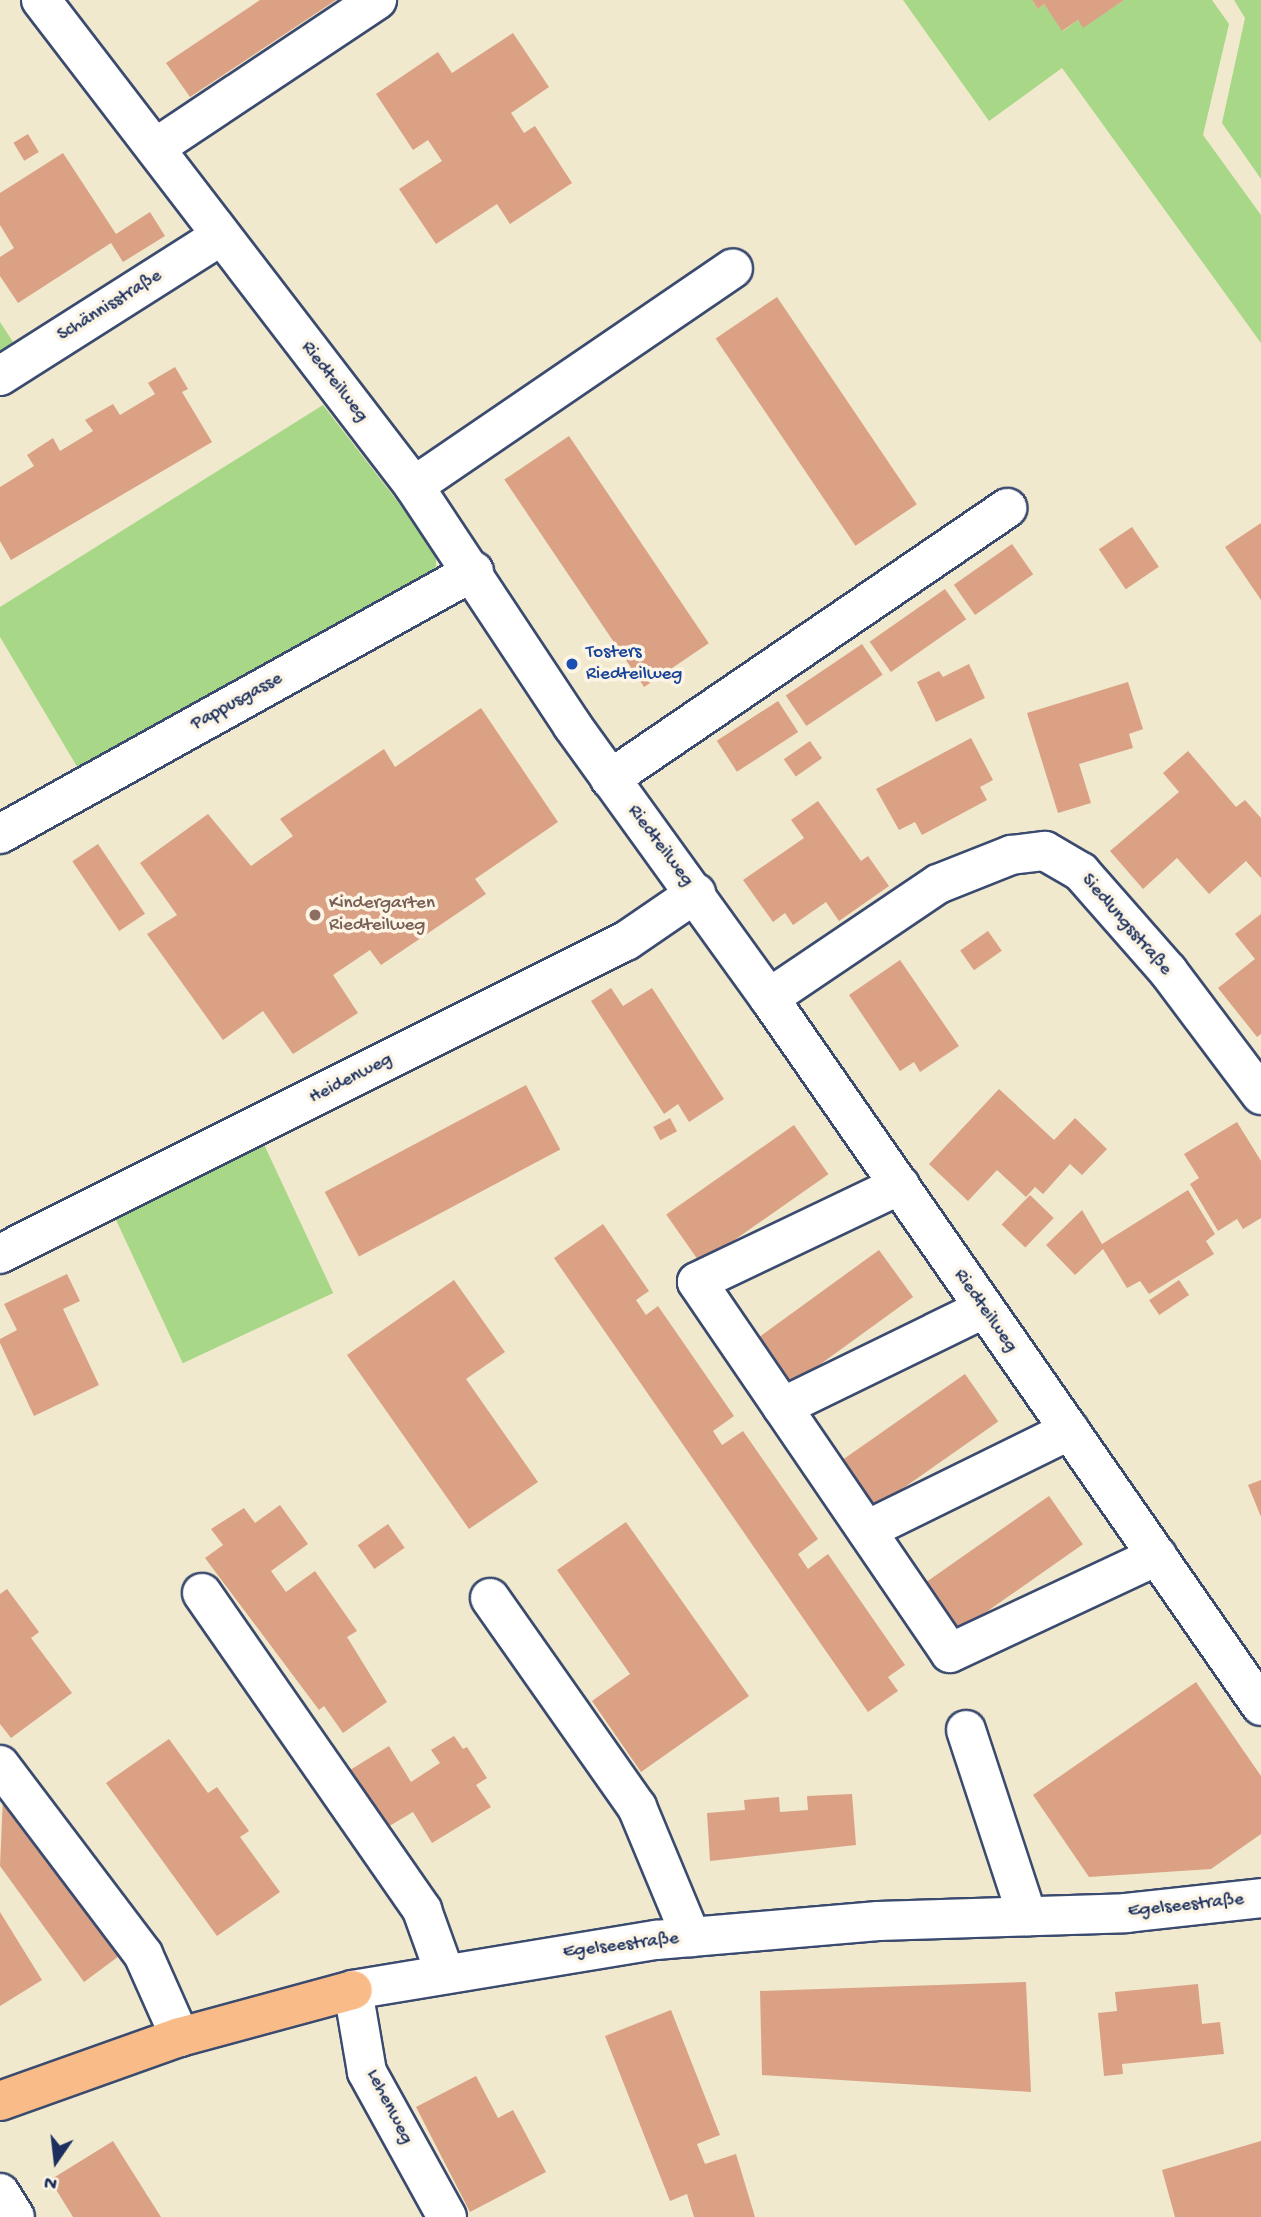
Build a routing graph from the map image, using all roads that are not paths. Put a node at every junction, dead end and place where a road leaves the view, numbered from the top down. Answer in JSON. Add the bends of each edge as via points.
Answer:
{"nodes":[{"id":1,"x":41,"y":0,"type":"edge"},
{"id":2,"x":377,"y":0,"type":"edge"},
{"id":3,"x":155,"y":148,"type":"junction"},
{"id":4,"x":221,"y":236,"type":"junction"},
{"id":5,"x":733,"y":268,"type":"dead end"},
{"id":6,"x":0,"y":376,"type":"edge"},
{"id":7,"x":414,"y":486,"type":"junction"},
{"id":8,"x":1007,"y":508,"type":"dead end"},
{"id":9,"x":474,"y":571,"type":"junction"},
{"id":10,"x":610,"y":779,"type":"junction"},
{"id":11,"x":0,"y":834,"type":"edge"},
{"id":12,"x":696,"y":893,"type":"junction"},
{"id":13,"x":769,"y":998,"type":"junction"},
{"id":14,"x":1261,"y":1096,"type":"edge"},
{"id":15,"x":900,"y":1185,"type":"junction"},
{"id":16,"x":0,"y":1254,"type":"edge"},
{"id":17,"x":983,"y":1308,"type":"junction"},
{"id":18,"x":782,"y":1407,"type":"junction"},
{"id":19,"x":1070,"y":1430,"type":"junction"},
{"id":20,"x":867,"y":1530,"type":"junction"},
{"id":21,"x":1157,"y":1556,"type":"junction"},
{"id":22,"x":202,"y":1593,"type":"dead end"},
{"id":23,"x":490,"y":1598,"type":"dead end"},
{"id":24,"x":1261,"y":1706,"type":"edge"},
{"id":25,"x":966,"y":1730,"type":"dead end"},
{"id":26,"x":0,"y":1765,"type":"edge"},
{"id":27,"x":1261,"y":1898,"type":"edge"},
{"id":28,"x":1027,"y":1916,"type":"junction"},
{"id":29,"x":691,"y":1937,"type":"junction"},
{"id":30,"x":444,"y":1972,"type":"junction"},
{"id":31,"x":353,"y":1990,"type":"junction"},
{"id":32,"x":180,"y":2037,"type":"junction"},
{"id":33,"x":0,"y":2101,"type":"edge"},
{"id":34,"x":0,"y":2193,"type":"edge"},
{"id":35,"x":15,"y":2217,"type":"edge"},
{"id":36,"x":447,"y":2217,"type":"edge"}],
"edges":[{"from":1,"to":3,"type":"street","name":"Riedteilweg"},
{"from":2,"to":3,"type":"street"},
{"from":3,"to":4,"type":"street","name":"Riedteilweg"},
{"from":4,"to":6,"type":"street","name":"Schännisstraße"},
{"from":4,"to":7,"type":"street","name":"Riedteilweg"},
{"from":5,"to":7,"type":"street"},
{"from":7,"to":9,"type":"street","name":"Riedteilweg"},
{"from":8,"to":10,"type":"street"},
{"from":9,"to":10,"type":"street","name":"Riedteilweg"},
{"from":9,"to":11,"type":"street","name":"Pappusgasse"},
{"from":10,"to":12,"type":"street","name":"Riedteilweg"},
{"from":12,"to":13,"type":"street","name":"Riedteilweg"},
{"from":12,"to":16,"type":"street","name":"Heidenweg","via":[[626,941]]},
{"from":13,"to":14,"type":"street","name":"Siedlungsstraße","via":[[938,884],[1011,855],[1045,851],[1081,872],[1168,971]]},
{"from":13,"to":15,"type":"street","name":"Riedteilweg"},
{"from":15,"to":17,"type":"street","name":"Riedteilweg"},
{"from":15,"to":18,"type":"street","via":[[697,1282]]},
{"from":17,"to":18,"type":"street"},
{"from":17,"to":19,"type":"street","name":"Riedteilweg"},
{"from":18,"to":20,"type":"street"},
{"from":19,"to":20,"type":"street"},
{"from":19,"to":21,"type":"street","name":"Riedteilweg"},
{"from":20,"to":21,"type":"street","via":[[950,1653]]},
{"from":21,"to":24,"type":"street","name":"Riedteilweg"},
{"from":22,"to":30,"type":"street","via":[[422,1910]]},
{"from":23,"to":29,"type":"street","via":[[637,1807]]},
{"from":25,"to":28,"type":"street"},
{"from":26,"to":32,"type":"street","via":[[143,1954]]},
{"from":27,"to":28,"type":"street","name":"Egelseestraße","via":[[1126,1913]]},
{"from":28,"to":29,"type":"street","name":"Egelseestraße","via":[[878,1921]]},
{"from":29,"to":30,"type":"street","name":"Egelseestraße"},
{"from":30,"to":31,"type":"street","name":"Egelseestraße"},
{"from":31,"to":32,"type":"main road","name":"Egelseestraße"},
{"from":31,"to":36,"type":"street","name":"Lehenweg","via":[[368,2071]]},
{"from":32,"to":33,"type":"main road","name":"Egelseestraße"},
{"from":34,"to":35,"type":"street"}]}
